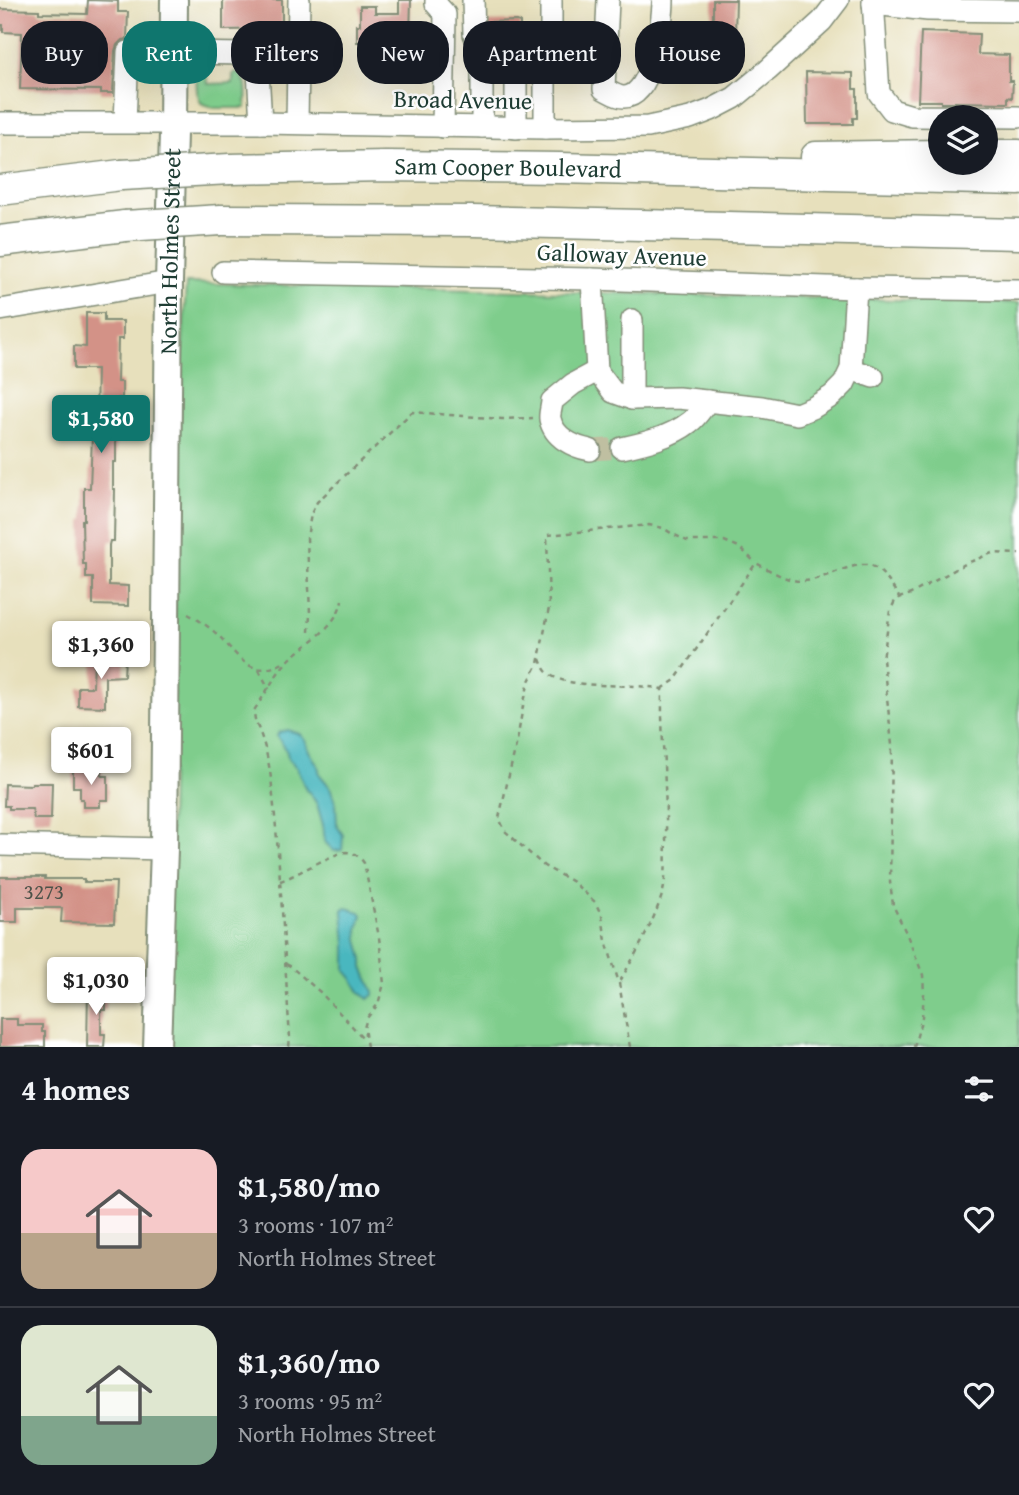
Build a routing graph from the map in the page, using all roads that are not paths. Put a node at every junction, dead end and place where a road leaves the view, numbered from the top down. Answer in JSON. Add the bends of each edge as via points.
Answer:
{"nodes":[{"id":1,"x":174,"y":0,"type":"edge"},
{"id":2,"x":299,"y":0,"type":"edge"},
{"id":3,"x":436,"y":0,"type":"edge"},
{"id":4,"x":473,"y":0,"type":"edge"},
{"id":5,"x":551,"y":0,"type":"edge"},
{"id":6,"x":608,"y":0,"type":"edge"},
{"id":7,"x":663,"y":0,"type":"edge"},
{"id":8,"x":838,"y":0,"type":"edge"},
{"id":9,"x":873,"y":2,"type":"edge"},
{"id":10,"x":1019,"y":11,"type":"edge"},
{"id":11,"x":174,"y":21,"type":"edge"},
{"id":12,"x":474,"y":21,"type":"edge"},
{"id":13,"x":551,"y":21,"type":"edge"},
{"id":14,"x":217,"y":53,"type":"edge"},
{"id":15,"x":127,"y":84,"type":"edge"},
{"id":16,"x":174,"y":84,"type":"edge"},
{"id":17,"x":482,"y":84,"type":"edge"},
{"id":18,"x":516,"y":84,"type":"edge"},
{"id":19,"x":546,"y":84,"type":"edge"},
{"id":20,"x":1019,"y":117,"type":"edge"},
{"id":21,"x":125,"y":122,"type":"junction"},
{"id":22,"x":173,"y":122,"type":"junction"},
{"id":23,"x":0,"y":123,"type":"edge"},
{"id":24,"x":261,"y":123,"type":"junction"},
{"id":25,"x":297,"y":123,"type":"junction"},
{"id":26,"x":443,"y":127,"type":"junction"},
{"id":27,"x":482,"y":127,"type":"junction"},
{"id":28,"x":516,"y":128,"type":"junction"},
{"id":29,"x":545,"y":128,"type":"junction"},
{"id":30,"x":928,"y":155,"type":"edge"},
{"id":31,"x":998,"y":155,"type":"edge"},
{"id":32,"x":1019,"y":155,"type":"edge"},
{"id":33,"x":560,"y":168,"type":"junction"},
{"id":34,"x":1019,"y":180,"type":"edge"},
{"id":35,"x":0,"y":190,"type":"edge"},
{"id":36,"x":1019,"y":234,"type":"edge"},
{"id":37,"x":0,"y":241,"type":"edge"},
{"id":38,"x":223,"y":272,"type":"dead end"},
{"id":39,"x":592,"y":279,"type":"junction"},
{"id":40,"x":169,"y":282,"type":"junction"},
{"id":41,"x":856,"y":288,"type":"junction"},
{"id":42,"x":1019,"y":290,"type":"edge"},
{"id":43,"x":0,"y":310,"type":"edge"},
{"id":44,"x":632,"y":320,"type":"dead end"},
{"id":45,"x":851,"y":369,"type":"junction"},
{"id":46,"x":597,"y":371,"type":"junction"},
{"id":47,"x":873,"y":377,"type":"dead end"},
{"id":48,"x":632,"y":400,"type":"junction"},
{"id":49,"x":708,"y":401,"type":"junction"},
{"id":50,"x":622,"y":448,"type":"tunnel mouth"},
{"id":51,"x":590,"y":450,"type":"tunnel mouth"},
{"id":52,"x":0,"y":845,"type":"edge"},
{"id":53,"x":164,"y":849,"type":"junction"},
{"id":54,"x":157,"y":1047,"type":"edge"}],
"edges":[{"from":1,"to":11,"type":"main road","name":"North Holmes Street"},
{"from":2,"to":25,"type":"street"},
{"from":3,"to":26,"type":"street","via":[[445,14]]},
{"from":4,"to":12,"type":"street"},
{"from":5,"to":13,"type":"street"},
{"from":6,"to":7,"type":"street","via":[[604,89],[624,97],[642,87],[648,74]]},
{"from":8,"to":29,"type":"street","name":"Broad Avenue","via":[[822,21],[768,70],[711,110],[648,127]]},
{"from":9,"to":10,"type":"street","via":[[928,10]]},
{"from":9,"to":20,"type":"street","via":[[879,93],[892,110],[912,116]]},
{"from":14,"to":24,"type":"street","via":[[246,54],[253,60],[258,71]]},
{"from":15,"to":21,"type":"street"},
{"from":16,"to":22,"type":"main road","name":"North Holmes Street"},
{"from":17,"to":27,"type":"street"},
{"from":18,"to":28,"type":"street"},
{"from":19,"to":29,"type":"street"},
{"from":21,"to":22,"type":"street","name":"Broad Avenue"},
{"from":21,"to":23,"type":"street","name":"Broad Avenue"},
{"from":22,"to":24,"type":"street","name":"Broad Avenue"},
{"from":22,"to":40,"type":"main road","name":"North Holmes Street"},
{"from":24,"to":25,"type":"street","name":"Broad Avenue"},
{"from":25,"to":26,"type":"street","name":"Broad Avenue"},
{"from":26,"to":27,"type":"street","name":"Broad Avenue"},
{"from":27,"to":28,"type":"street","name":"Broad Avenue"},
{"from":28,"to":29,"type":"street","name":"Broad Avenue"},
{"from":30,"to":33,"type":"highway"},
{"from":31,"to":32,"type":"highway"},
{"from":33,"to":34,"type":"highway","name":"Sam Cooper Boulevard"},
{"from":33,"to":35,"type":"highway","name":"Sam Cooper Boulevard","bridge":true,"via":[[230,169],[121,175]]},
{"from":36,"to":37,"type":"highway","bridge":true,"via":[[221,220]]},
{"from":38,"to":39,"type":"street","name":"Galloway Avenue"},
{"from":39,"to":41,"type":"street","name":"Galloway Avenue"},
{"from":39,"to":46,"type":"street"},
{"from":40,"to":43,"type":"street"},
{"from":40,"to":53,"type":"main road","name":"North Holmes Street"},
{"from":41,"to":42,"type":"street","name":"Galloway Avenue"},
{"from":41,"to":45,"type":"street"},
{"from":44,"to":48,"type":"street"},
{"from":45,"to":47,"type":"street"},
{"from":45,"to":49,"type":"street","via":[[845,384],[832,396],[797,414]]},
{"from":46,"to":48,"type":"street","via":[[613,392]]},
{"from":46,"to":51,"type":"street","via":[[552,401],[550,417],[567,443]]},
{"from":48,"to":49,"type":"street"},
{"from":49,"to":50,"type":"street","via":[[691,422],[655,440]]},
{"from":52,"to":53,"type":"street"},
{"from":53,"to":54,"type":"main road","name":"North Holmes Street"}]}
